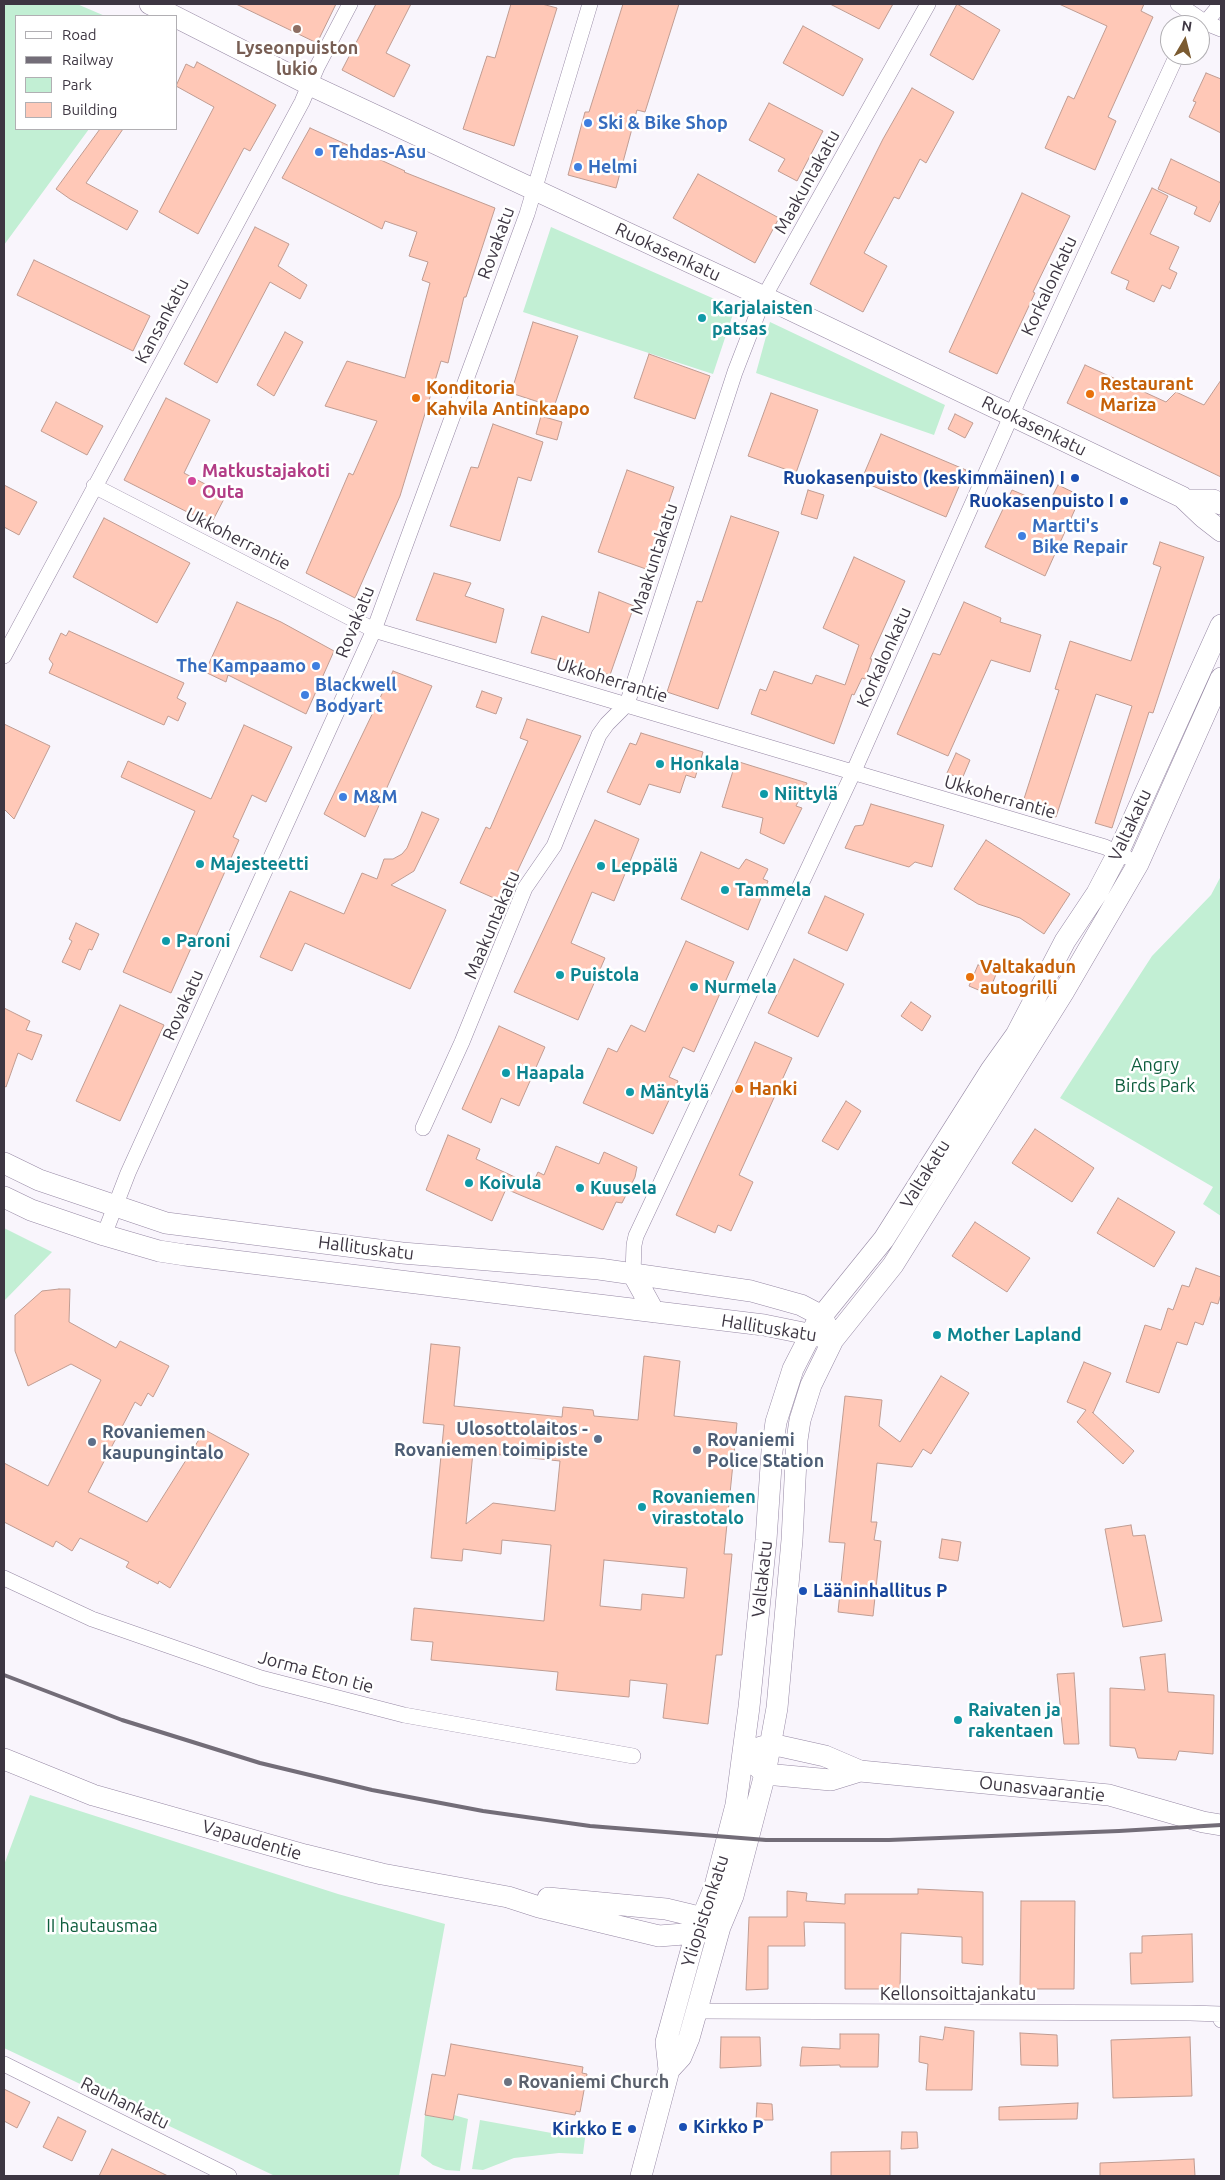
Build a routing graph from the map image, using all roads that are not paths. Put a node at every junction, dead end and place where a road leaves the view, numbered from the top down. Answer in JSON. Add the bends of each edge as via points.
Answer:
{"nodes":[{"id":1,"x":150,"y":4,"type":"edge"},
{"id":2,"x":350,"y":4,"type":"edge"},
{"id":3,"x":590,"y":4,"type":"edge"},
{"id":4,"x":928,"y":4,"type":"edge"},
{"id":5,"x":1178,"y":4,"type":"edge"},
{"id":6,"x":1221,"y":4,"type":"edge"},
{"id":7,"x":172,"y":15,"type":"edge"},
{"id":8,"x":1190,"y":15,"type":"edge"},
{"id":9,"x":1210,"y":17,"type":"edge"},
{"id":10,"x":178,"y":18,"type":"edge"},
{"id":11,"x":1172,"y":65,"type":"edge"},
{"id":12,"x":310,"y":85,"type":"junction"},
{"id":13,"x":535,"y":189,"type":"junction"},
{"id":14,"x":764,"y":297,"type":"junction"},
{"id":15,"x":1011,"y":416,"type":"junction"},
{"id":16,"x":94,"y":486,"type":"junction"},
{"id":17,"x":1186,"y":500,"type":"junction"},
{"id":18,"x":1221,"y":504,"type":"edge"},
{"id":19,"x":1221,"y":531,"type":"edge"},
{"id":20,"x":1221,"y":625,"type":"edge"},
{"id":21,"x":374,"y":630,"type":"junction"},
{"id":22,"x":4,"y":656,"type":"edge"},
{"id":23,"x":1221,"y":678,"type":"edge"},
{"id":24,"x":626,"y":704,"type":"junction"},
{"id":25,"x":853,"y":774,"type":"junction"},
{"id":26,"x":1118,"y":852,"type":"junction"},
{"id":27,"x":1138,"y":864,"type":"junction"},
{"id":28,"x":423,"y":1128,"type":"dead end"},
{"id":29,"x":4,"y":1163,"type":"edge"},
{"id":30,"x":4,"y":1197,"type":"edge"},
{"id":31,"x":114,"y":1206,"type":"junction"},
{"id":32,"x":104,"y":1235,"type":"junction"},
{"id":33,"x":366,"y":1249,"type":"junction"},
{"id":34,"x":402,"y":1253,"type":"junction"},
{"id":35,"x":633,"y":1274,"type":"junction"},
{"id":36,"x":380,"y":1278,"type":"junction"},
{"id":37,"x":654,"y":1312,"type":"junction"},
{"id":38,"x":816,"y":1325,"type":"junction"},
{"id":39,"x":833,"y":1340,"type":"junction"},
{"id":40,"x":4,"y":1578,"type":"edge"},
{"id":41,"x":771,"y":1744,"type":"junction"},
{"id":42,"x":744,"y":1752,"type":"junction"},
{"id":43,"x":633,"y":1756,"type":"dead end"},
{"id":44,"x":4,"y":1759,"type":"edge"},
{"id":45,"x":860,"y":1770,"type":"junction"},
{"id":46,"x":765,"y":1774,"type":"junction"},
{"id":47,"x":1218,"y":1825,"type":"edge"},
{"id":48,"x":706,"y":1927,"type":"junction"},
{"id":49,"x":696,"y":2011,"type":"junction"},
{"id":50,"x":1221,"y":2014,"type":"edge"},
{"id":51,"x":1221,"y":2020,"type":"edge"},
{"id":52,"x":4,"y":2064,"type":"edge"},
{"id":53,"x":669,"y":2070,"type":"junction"},
{"id":54,"x":230,"y":2176,"type":"edge"},
{"id":55,"x":641,"y":2176,"type":"edge"}],
"edges":[{"from":1,"to":7,"type":"street","name":"Ruokasenkatu"},
{"from":2,"to":12,"type":"street","name":"Kansankatu"},
{"from":3,"to":13,"type":"street","name":"Rovakatu"},
{"from":4,"to":14,"type":"street","name":"Maakuntakatu"},
{"from":5,"to":8,"type":"street"},
{"from":6,"to":9,"type":"street"},
{"from":10,"to":12,"type":"street","name":"Ruokasenkatu"},
{"from":11,"to":15,"type":"street","name":"Korkalonkatu"},
{"from":12,"to":13,"type":"street","name":"Ruokasenkatu"},
{"from":12,"to":16,"type":"street","name":"Kansankatu"},
{"from":13,"to":14,"type":"street","name":"Ruokasenkatu"},
{"from":13,"to":21,"type":"street","name":"Rovakatu"},
{"from":14,"to":15,"type":"street","name":"Ruokasenkatu"},
{"from":14,"to":24,"type":"street","name":"Maakuntakatu","via":[[735,372]]},
{"from":15,"to":17,"type":"street","name":"Ruokasenkatu"},
{"from":15,"to":25,"type":"street","name":"Korkalonkatu"},
{"from":16,"to":21,"type":"street","name":"Ukkoherrantie"},
{"from":16,"to":22,"type":"street","name":"Kansankatu"},
{"from":17,"to":18,"type":"street","name":"Ruokasenkatu","via":[[1213,500]]},
{"from":17,"to":19,"type":"street","name":"Ruokasenkatu"},
{"from":20,"to":26,"type":"street","name":"Valtakatu"},
{"from":21,"to":24,"type":"street","name":"Ukkoherrantie"},
{"from":21,"to":31,"type":"street","name":"Rovakatu"},
{"from":23,"to":27,"type":"street","name":"Valtakatu"},
{"from":24,"to":25,"type":"street","name":"Ukkoherrantie"},
{"from":24,"to":28,"type":"street","name":"Maakuntakatu","via":[[600,735],[554,846],[525,888]]},
{"from":25,"to":26,"type":"street","name":"Ukkoherrantie"},
{"from":25,"to":35,"type":"street","name":"Korkalonkatu","via":[[636,1236]]},
{"from":26,"to":27,"type":"street","name":"Ukkoherrantie"},
{"from":26,"to":38,"type":"street","name":"Valtakatu","via":[[1097,893],[1065,941],[1016,1035],[884,1239]]},
{"from":27,"to":39,"type":"street","name":"Valtakatu","via":[[1063,993],[903,1249],[868,1299]]},
{"from":29,"to":31,"type":"street","name":"Hallituskatu","via":[[39,1180]]},
{"from":30,"to":32,"type":"street","name":"Hallituskatu","via":[[30,1210]]},
{"from":31,"to":32,"type":"street","name":"Rovakatu"},
{"from":31,"to":33,"type":"street","name":"Hallituskatu","via":[[166,1223]]},
{"from":32,"to":36,"type":"street","name":"Hallituskatu","via":[[185,1255]]},
{"from":33,"to":34,"type":"street","name":"Hallituskatu"},
{"from":33,"to":36,"type":"street"},
{"from":34,"to":35,"type":"street","name":"Hallituskatu"},
{"from":34,"to":36,"type":"street"},
{"from":35,"to":37,"type":"street"},
{"from":35,"to":38,"type":"street","name":"Hallituskatu","via":[[752,1291],[801,1305]]},
{"from":36,"to":37,"type":"street","name":"Hallituskatu"},
{"from":37,"to":38,"type":"street","name":"Hallituskatu","via":[[764,1325]]},
{"from":38,"to":39,"type":"street","name":"Hallituskatu"},
{"from":38,"to":42,"type":"street","name":"Valtakatu","via":[[793,1369],[775,1432]]},
{"from":39,"to":41,"type":"street","name":"Valtakatu","via":[[808,1393],[797,1440],[792,1540]]},
{"from":40,"to":43,"type":"street","name":"Jorma Eton tie","via":[[92,1619],[261,1678],[404,1715]]},
{"from":41,"to":42,"type":"street","name":"Ounasvaarantie"},
{"from":41,"to":45,"type":"street","name":"Ounasvaarantie","via":[[825,1756]]},
{"from":41,"to":46,"type":"street","name":"Valtakatu"},
{"from":42,"to":46,"type":"street"},
{"from":42,"to":48,"type":"street","name":"Yliopistonkatu","via":[[736,1805]]},
{"from":44,"to":48,"type":"street","name":"Vapaudentie","via":[[93,1795],[382,1874],[508,1897],[659,1936]]},
{"from":45,"to":46,"type":"street","name":"Ounasvaarantie","via":[[831,1780]]},
{"from":45,"to":47,"type":"street","name":"Ounasvaarantie","via":[[1109,1795]]},
{"from":46,"to":48,"type":"street","name":"Yliopistonkatu","via":[[733,1896]]},
{"from":48,"to":49,"type":"street","name":"Yliopistonkatu"},
{"from":48,"to":53,"type":"street","name":"Yliopistonkatu","via":[[666,2042]]},
{"from":49,"to":50,"type":"street","name":"Kellonsoittajankatu"},
{"from":49,"to":53,"type":"street","name":"Yliopistonkatu","via":[[681,2057]]},
{"from":50,"to":51,"type":"street"},
{"from":52,"to":54,"type":"street","name":"Rauhankatu"},
{"from":53,"to":55,"type":"street","name":"Yliopistonkatu"}]}
